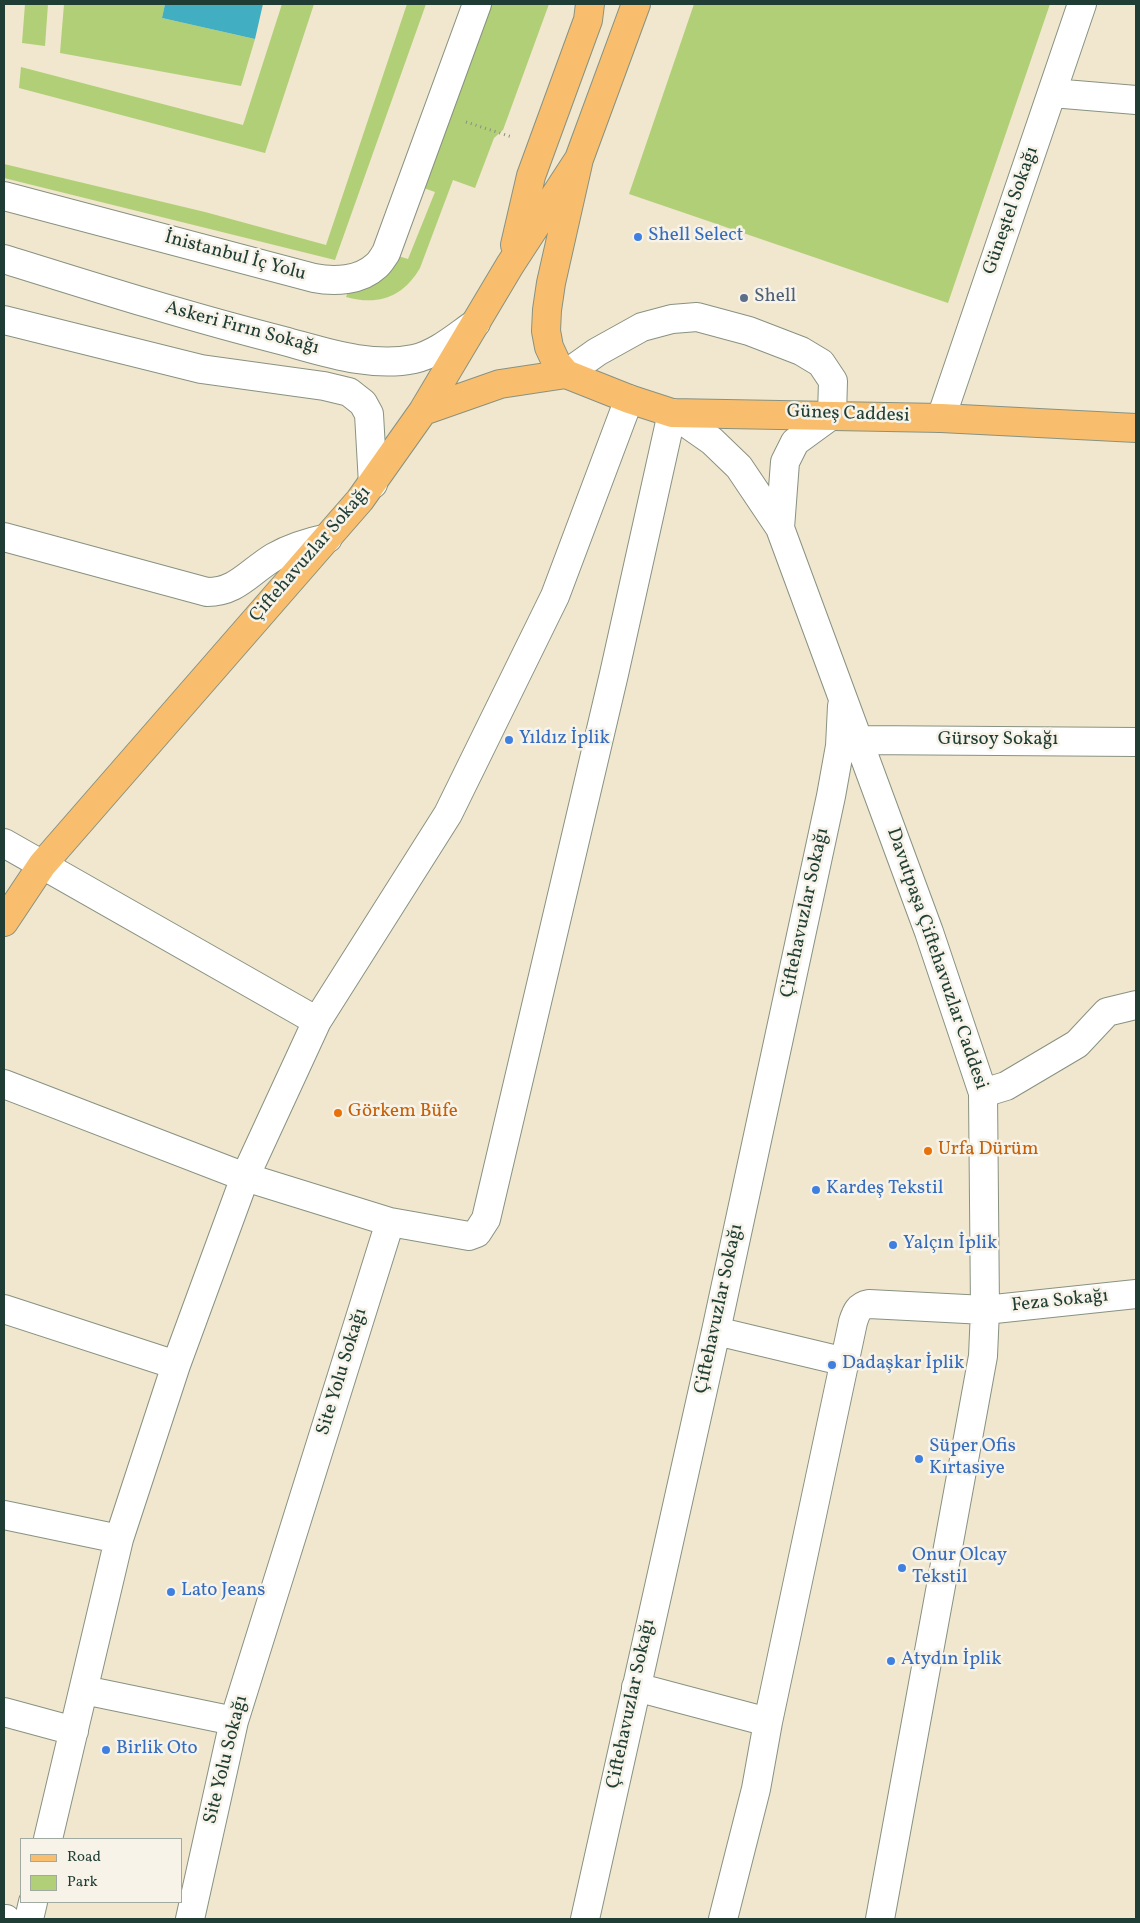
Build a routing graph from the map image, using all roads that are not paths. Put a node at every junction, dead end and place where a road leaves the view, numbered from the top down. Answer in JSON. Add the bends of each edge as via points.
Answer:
{"nodes":[{"id":1,"x":478,"y":4,"type":"edge"},
{"id":2,"x":590,"y":4,"type":"edge"},
{"id":3,"x":636,"y":4,"type":"edge"},
{"id":4,"x":1082,"y":4,"type":"edge"},
{"id":5,"x":1052,"y":93,"type":"junction"},
{"id":6,"x":1136,"y":100,"type":"edge"},
{"id":7,"x":579,"y":159,"type":"junction"},
{"id":8,"x":4,"y":196,"type":"edge"},
{"id":9,"x":4,"y":259,"type":"edge"},
{"id":10,"x":510,"y":265,"type":"junction"},
{"id":11,"x":4,"y":320,"type":"edge"},
{"id":12,"x":476,"y":323,"type":"junction"},
{"id":13,"x":566,"y":374,"type":"junction"},
{"id":14,"x":629,"y":399,"type":"junction"},
{"id":15,"x":423,"y":411,"type":"junction"},
{"id":16,"x":672,"y":413,"type":"junction"},
{"id":17,"x":832,"y":414,"type":"junction"},
{"id":18,"x":941,"y":418,"type":"junction"},
{"id":19,"x":1136,"y":428,"type":"edge"},
{"id":20,"x":373,"y":484,"type":"junction"},
{"id":21,"x":780,"y":528,"type":"junction"},
{"id":22,"x":4,"y":537,"type":"edge"},
{"id":23,"x":328,"y":538,"type":"junction"},
{"id":24,"x":843,"y":696,"type":"junction"},
{"id":25,"x":860,"y":740,"type":"junction"},
{"id":26,"x":1136,"y":742,"type":"edge"},
{"id":27,"x":4,"y":843,"type":"edge"},
{"id":28,"x":42,"y":865,"type":"junction"},
{"id":29,"x":4,"y":922,"type":"edge"},
{"id":30,"x":1136,"y":1005,"type":"edge"},
{"id":31,"x":317,"y":1021,"type":"junction"},
{"id":32,"x":4,"y":1084,"type":"edge"},
{"id":33,"x":983,"y":1093,"type":"junction"},
{"id":34,"x":245,"y":1177,"type":"junction"},
{"id":35,"x":390,"y":1222,"type":"junction"},
{"id":36,"x":1136,"y":1294,"type":"edge"},
{"id":37,"x":4,"y":1309,"type":"edge"},
{"id":38,"x":985,"y":1310,"type":"junction"},
{"id":39,"x":716,"y":1331,"type":"junction"},
{"id":40,"x":846,"y":1362,"type":"junction"},
{"id":41,"x":176,"y":1365,"type":"junction"},
{"id":42,"x":4,"y":1515,"type":"edge"},
{"id":43,"x":119,"y":1539,"type":"junction"},
{"id":44,"x":636,"y":1687,"type":"junction"},
{"id":45,"x":84,"y":1690,"type":"junction"},
{"id":46,"x":4,"y":1712,"type":"edge"},
{"id":47,"x":234,"y":1721,"type":"junction"},
{"id":48,"x":768,"y":1722,"type":"junction"},
{"id":49,"x":74,"y":1731,"type":"junction"},
{"id":50,"x":48,"y":1838,"type":"edge"},
{"id":51,"x":33,"y":1903,"type":"edge"},
{"id":52,"x":29,"y":1919,"type":"edge"},
{"id":53,"x":190,"y":1919,"type":"edge"},
{"id":54,"x":585,"y":1919,"type":"edge"},
{"id":55,"x":723,"y":1919,"type":"edge"},
{"id":56,"x":880,"y":1919,"type":"edge"}],
"edges":[{"from":1,"to":8,"type":"street","name":"İnistanbul İç Yolu","via":[[386,253],[366,273],[340,280],[314,278]]},
{"from":2,"to":10,"type":"main road","via":[[588,20],[531,176]]},
{"from":3,"to":7,"type":"main road"},
{"from":4,"to":5,"type":"street","name":"Güneştel Sokağı"},
{"from":5,"to":6,"type":"street"},
{"from":5,"to":18,"type":"street","name":"Güneştel Sokağı"},
{"from":7,"to":10,"type":"main road","name":"Çiftehavuzlar Sokağı"},
{"from":7,"to":13,"type":"main road","via":[[547,310],[549,347]]},
{"from":9,"to":12,"type":"street","name":"Askeri Fırın Sokağı","via":[[214,324],[365,360],[415,359],[443,346]]},
{"from":10,"to":12,"type":"main road","name":"Çiftehavuzlar Sokağı"},
{"from":11,"to":20,"type":"street","name":"Askeri Fırın Sokağı","via":[[200,369],[349,392],[363,403],[369,414]]},
{"from":12,"to":15,"type":"main road","name":"Çiftehavuzlar Sokağı"},
{"from":13,"to":14,"type":"main road","name":"Güneş Caddesi"},
{"from":13,"to":15,"type":"main road","via":[[500,384]]},
{"from":13,"to":17,"type":"street","via":[[642,327],[672,319],[697,317],[801,350],[821,363],[833,381]]},
{"from":14,"to":16,"type":"main road","name":"Güneş Caddesi"},
{"from":14,"to":31,"type":"street","via":[[555,596],[448,814]]},
{"from":15,"to":20,"type":"main road","name":"Çiftehavuzlar Sokağı"},
{"from":16,"to":17,"type":"main road","name":"Güneş Caddesi"},
{"from":16,"to":21,"type":"street","name":"Davutpaşa Çiftehavuzlar Caddesi","via":[[712,441],[739,468]]},
{"from":16,"to":35,"type":"street","via":[[486,1219],[477,1233],[469,1236]]},
{"from":17,"to":18,"type":"main road","name":"Güneş Caddesi"},
{"from":17,"to":21,"type":"street","via":[[795,442],[785,462]]},
{"from":18,"to":19,"type":"main road","name":"Güneş Caddesi"},
{"from":20,"to":23,"type":"main road","name":"Çiftehavuzlar Sokağı"},
{"from":21,"to":24,"type":"street","name":"Davutpaşa Çiftehavuzlar Caddesi"},
{"from":22,"to":23,"type":"street","via":[[207,592],[232,588],[273,558],[299,544]]},
{"from":23,"to":28,"type":"main road","name":"Çiftehavuzlar Sokağı"},
{"from":24,"to":25,"type":"street","name":"Davutpaşa Çiftehavuzlar Caddesi"},
{"from":24,"to":39,"type":"street","name":"Çiftehavuzlar Sokağı","via":[[840,746],[831,796]]},
{"from":25,"to":26,"type":"street","name":"Gürsoy Sokağı"},
{"from":25,"to":33,"type":"street","name":"Davutpaşa Çiftehavuzlar Caddesi"},
{"from":27,"to":28,"type":"street"},
{"from":28,"to":29,"type":"main road","name":"Çiftehavuzlar Sokağı"},
{"from":28,"to":31,"type":"street"},
{"from":30,"to":33,"type":"street","via":[[1107,1012],[1077,1044],[1006,1086]]},
{"from":31,"to":34,"type":"street"},
{"from":32,"to":34,"type":"street"},
{"from":33,"to":38,"type":"street","name":"Davutpaşa Çiftehavuzlar Caddesi"},
{"from":34,"to":35,"type":"street"},
{"from":34,"to":41,"type":"street"},
{"from":35,"to":47,"type":"street","name":"Site Yolu Sokağı"},
{"from":36,"to":38,"type":"street","name":"Feza Sokağı"},
{"from":37,"to":41,"type":"street"},
{"from":38,"to":40,"type":"street","via":[[865,1304],[853,1322]]},
{"from":38,"to":56,"type":"street","name":"Davutpaşa Çiftehavuzlar Caddesi","via":[[983,1356]]},
{"from":39,"to":40,"type":"street"},
{"from":39,"to":44,"type":"street","name":"Çiftehavuzlar Sokağı"},
{"from":40,"to":48,"type":"street"},
{"from":41,"to":43,"type":"street"},
{"from":42,"to":43,"type":"street"},
{"from":43,"to":45,"type":"street"},
{"from":44,"to":48,"type":"street"},
{"from":44,"to":54,"type":"street","name":"Çiftehavuzlar Sokağı"},
{"from":45,"to":47,"type":"street"},
{"from":45,"to":49,"type":"street"},
{"from":46,"to":49,"type":"street"},
{"from":47,"to":53,"type":"street","name":"Site Yolu Sokağı"},
{"from":48,"to":55,"type":"street","via":[[756,1789]]},
{"from":49,"to":50,"type":"street"},
{"from":51,"to":52,"type":"street"}]}
